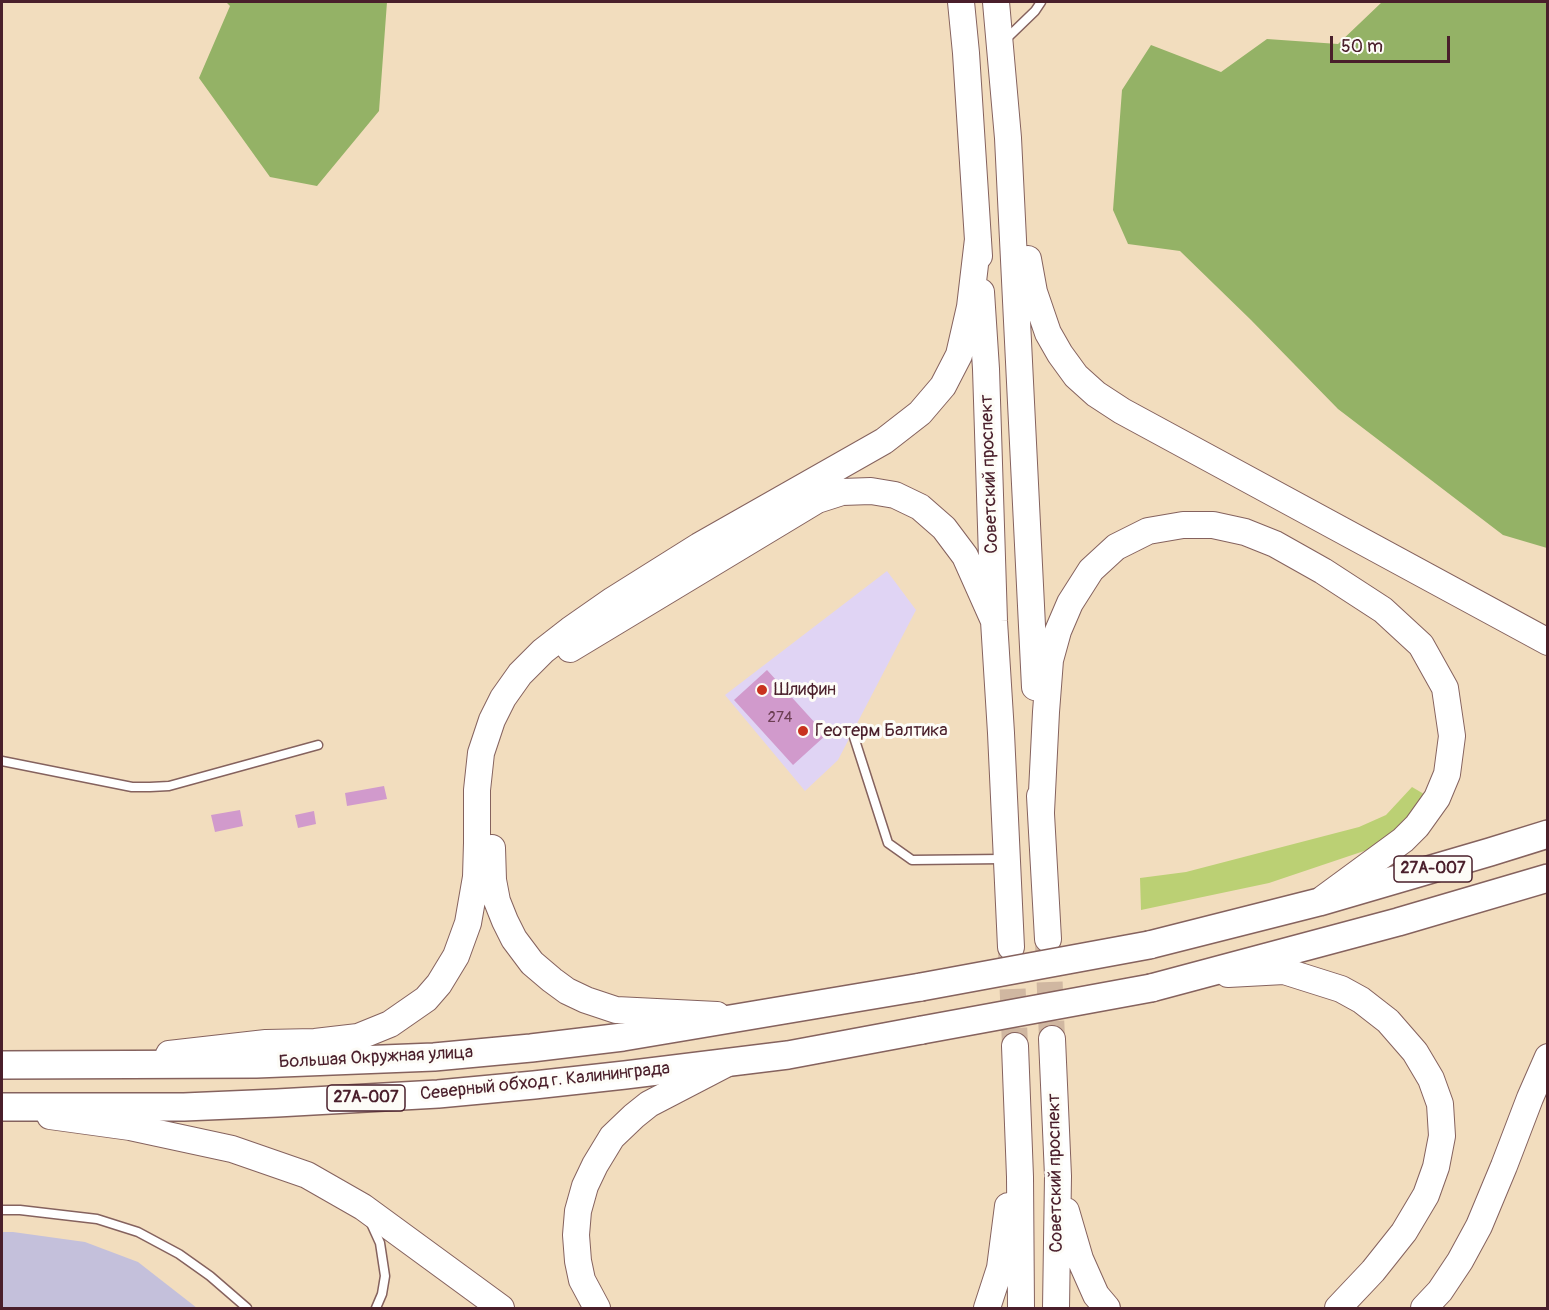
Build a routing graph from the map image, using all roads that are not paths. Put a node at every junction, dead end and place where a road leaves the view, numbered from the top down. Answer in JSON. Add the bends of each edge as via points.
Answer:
{"nodes":[{"id":1,"x":961,"y":2,"type":"edge"},
{"id":2,"x":996,"y":2,"type":"edge"},
{"id":3,"x":1041,"y":2,"type":"edge"},
{"id":4,"x":1000,"y":45,"type":"junction"},
{"id":5,"x":1008,"y":138,"type":"junction"},
{"id":6,"x":978,"y":239,"type":"junction"},
{"id":7,"x":994,"y":621,"type":"junction"},
{"id":8,"x":1548,"y":642,"type":"edge"},
{"id":9,"x":854,"y":734,"type":"dead end"},
{"id":10,"x":318,"y":745,"type":"dead end"},
{"id":11,"x":2,"y":761,"type":"edge"},
{"id":12,"x":1041,"y":812,"type":"junction"},
{"id":13,"x":1548,"y":834,"type":"edge"},
{"id":14,"x":1007,"y":859,"type":"junction"},
{"id":15,"x":1548,"y":878,"type":"edge"},
{"id":16,"x":1319,"y":902,"type":"junction"},
{"id":17,"x":1048,"y":939,"type":"tunnel mouth"},
{"id":18,"x":1011,"y":947,"type":"tunnel mouth"},
{"id":19,"x":1198,"y":975,"type":"junction"},
{"id":20,"x":748,"y":1016,"type":"junction"},
{"id":21,"x":1052,"y":1039,"type":"tunnel mouth"},
{"id":22,"x":1015,"y":1046,"type":"tunnel mouth"},
{"id":23,"x":1548,"y":1058,"type":"edge"},
{"id":24,"x":729,"y":1062,"type":"junction"},
{"id":25,"x":2,"y":1065,"type":"edge"},
{"id":26,"x":76,"y":1065,"type":"junction"},
{"id":27,"x":2,"y":1108,"type":"edge"},
{"id":28,"x":1018,"y":1128,"type":"junction"},
{"id":29,"x":1058,"y":1176,"type":"junction"},
{"id":30,"x":363,"y":1208,"type":"junction"},
{"id":31,"x":2,"y":1210,"type":"edge"},
{"id":32,"x":247,"y":1308,"type":"edge"},
{"id":33,"x":376,"y":1308,"type":"edge"},
{"id":34,"x":501,"y":1308,"type":"edge"},
{"id":35,"x":597,"y":1308,"type":"edge"},
{"id":36,"x":987,"y":1308,"type":"edge"},
{"id":37,"x":1021,"y":1308,"type":"edge"},
{"id":38,"x":1056,"y":1308,"type":"edge"},
{"id":39,"x":1107,"y":1308,"type":"edge"},
{"id":40,"x":1338,"y":1308,"type":"edge"},
{"id":41,"x":1424,"y":1308,"type":"edge"}],
"edges":[{"from":1,"to":6,"type":"main road","name":"Советский проспект"},
{"from":2,"to":4,"type":"main road","name":"Советский проспект"},
{"from":3,"to":4,"type":"lane"},
{"from":4,"to":5,"type":"main road","name":"Советский проспект"},
{"from":5,"to":8,"type":"main road","via":[[1034,292],[1048,333],[1076,376],[1122,411]]},
{"from":5,"to":12,"type":"main road","name":"Советский проспект"},
{"from":6,"to":7,"type":"main road","name":"Советский проспект"},
{"from":6,"to":26,"type":"main road","via":[[970,307],[958,355],[943,386],[920,413],[884,441],[699,546],[613,600],[543,651],[520,674],[496,712],[481,753],[476,877],[468,923],[456,956],[426,999],[390,1024],[358,1037],[266,1043]]},
{"from":7,"to":14,"type":"main road","name":"Советский проспект"},
{"from":7,"to":20,"type":"main road","via":[[965,556],[944,528],[920,507],[895,495],[842,492],[817,500],[574,646],[530,682],[516,703],[501,742],[492,810],[493,880],[497,902],[514,939],[532,963],[567,991],[616,1010]]},
{"from":9,"to":14,"type":"lane","via":[[888,843],[912,860]]},
{"from":10,"to":11,"type":"lane","via":[[169,786],[150,787],[132,787]]},
{"from":12,"to":16,"type":"main road","via":[[1050,660],[1070,603],[1091,570],[1116,547],[1148,531],[1213,525],[1245,532],[1323,571],[1383,610],[1421,645],[1445,688],[1452,736],[1447,774],[1437,798],[1403,840]]},
{"from":12,"to":17,"type":"main road","name":"Советский проспект"},
{"from":13,"to":16,"type":"highway","number":"27А-007"},
{"from":14,"to":18,"type":"main road","name":"Советский проспект"},
{"from":15,"to":19,"type":"highway","name":"Северный обход г. Калининграда"},
{"from":16,"to":20,"type":"highway","number":"27А-007","bridge":true,"via":[[1149,945]]},
{"from":19,"to":24,"type":"highway","name":"Северный обход г. Калининграда","bridge":true,"via":[[1151,988],[788,1055]]},
{"from":19,"to":40,"type":"main road","via":[[1284,971],[1341,989],[1388,1021],[1415,1052],[1431,1079],[1440,1104],[1442,1136],[1426,1195],[1404,1232]]},
{"from":20,"to":26,"type":"highway","name":"Большая Окружная улица","number":"27А-007","via":[[623,1037],[434,1057],[256,1064]]},
{"from":21,"to":29,"type":"main road","name":"Советский проспект"},
{"from":22,"to":28,"type":"main road","name":"Советский проспект"},
{"from":23,"to":41,"type":"main road","via":[[1479,1226],[1460,1262]]},
{"from":24,"to":27,"type":"highway","name":"Северный обход г. Калининграда","number":"27А-007","via":[[534,1086],[427,1094],[184,1107]]},
{"from":24,"to":35,"type":"main road","via":[[649,1104],[612,1137],[595,1165],[585,1186],[576,1235],[582,1280]]},
{"from":25,"to":26,"type":"highway","name":"Большая Окружная улица","number":"27А-007"},
{"from":27,"to":30,"type":"main road","via":[[130,1127],[232,1149],[307,1175]]},
{"from":28,"to":36,"type":"main road","via":[[1000,1268]]},
{"from":28,"to":37,"type":"main road","name":"Советский проспект"},
{"from":29,"to":38,"type":"main road","name":"Советский проспект"},
{"from":29,"to":39,"type":"main road","via":[[1080,1259],[1096,1295]]},
{"from":30,"to":33,"type":"lane","via":[[380,1243],[385,1276]]},
{"from":30,"to":34,"type":"main road"},
{"from":31,"to":32,"type":"lane","via":[[97,1220],[138,1232],[202,1270]]}]}
